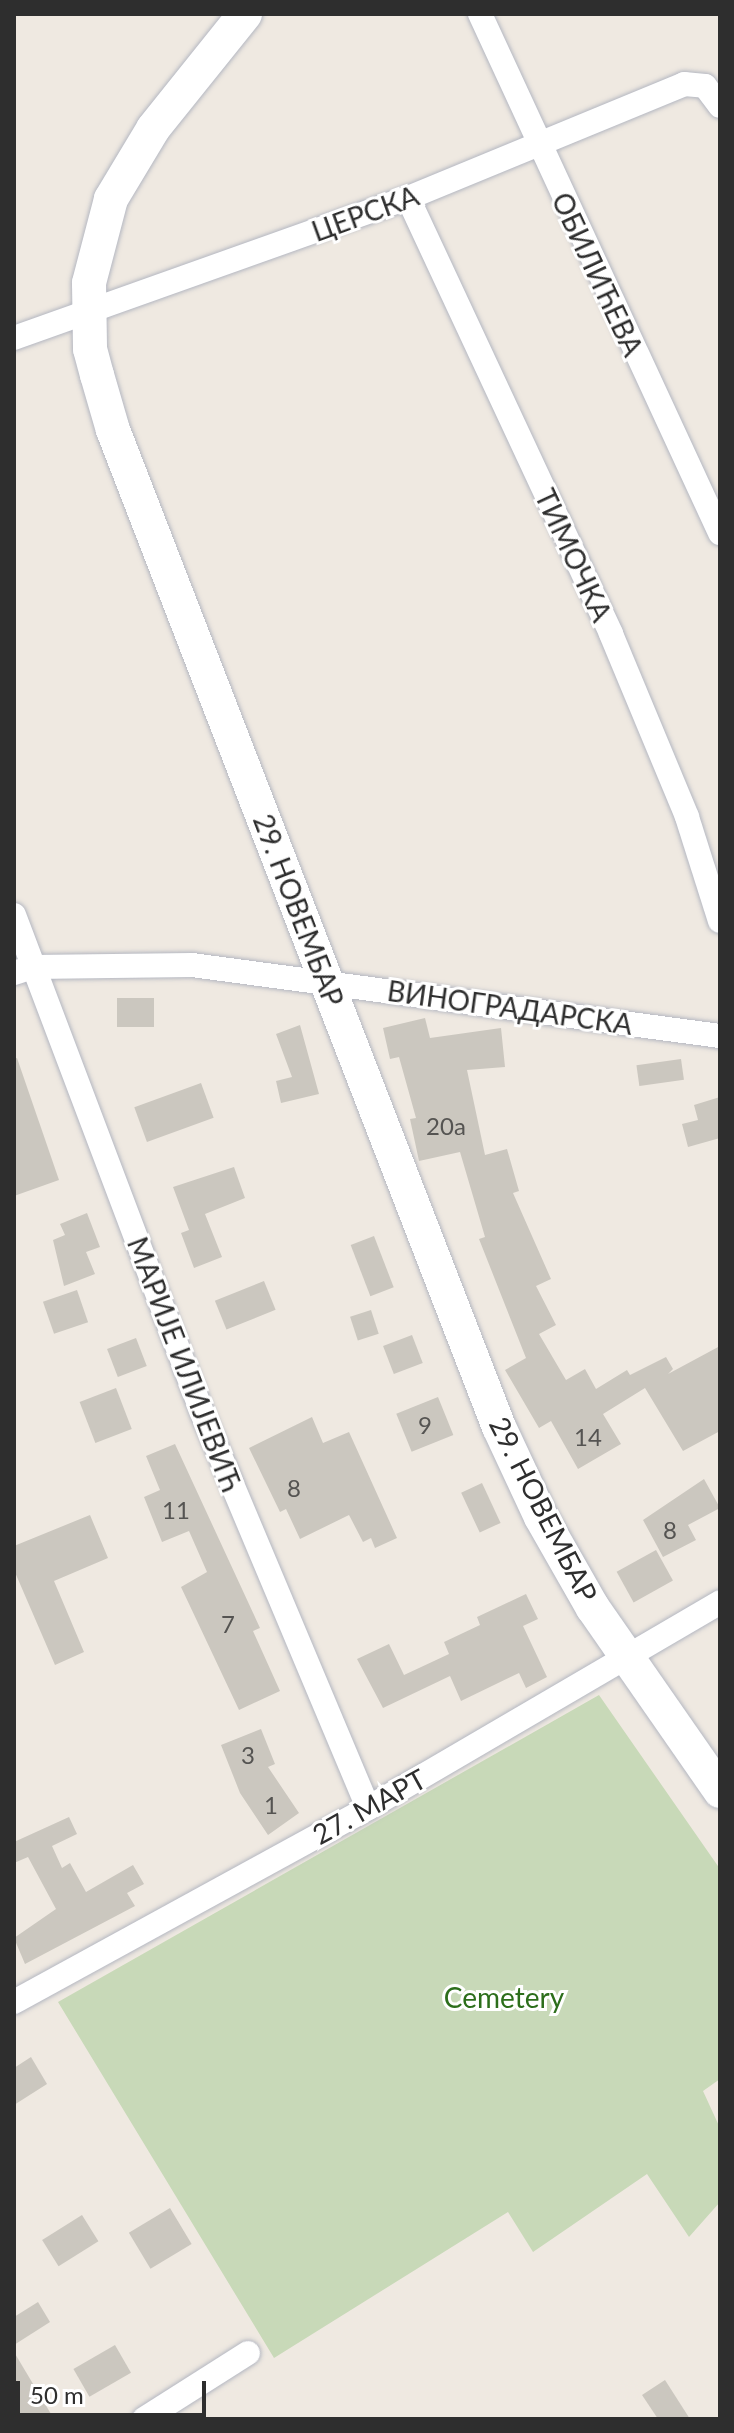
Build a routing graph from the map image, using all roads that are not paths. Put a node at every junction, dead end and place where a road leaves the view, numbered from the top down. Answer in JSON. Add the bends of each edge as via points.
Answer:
{"nodes":[{"id":1,"x":245,"y":14,"type":"edge"},
{"id":2,"x":480,"y":14,"type":"edge"},
{"id":3,"x":715,"y":98,"type":"edge"},
{"id":4,"x":538,"y":146,"type":"junction"},
{"id":5,"x":408,"y":198,"type":"junction"},
{"id":6,"x":87,"y":311,"type":"junction"},
{"id":7,"x":14,"y":338,"type":"edge"},
{"id":8,"x":720,"y":533,"type":"edge"},
{"id":9,"x":14,"y":915,"type":"edge"},
{"id":10,"x":720,"y":921,"type":"edge"},
{"id":11,"x":24,"y":970,"type":"edge"},
{"id":12,"x":327,"y":982,"type":"junction"},
{"id":13,"x":720,"y":1036,"type":"edge"},
{"id":14,"x":720,"y":1602,"type":"edge"},
{"id":15,"x":628,"y":1657,"type":"junction"},
{"id":16,"x":720,"y":1791,"type":"edge"},
{"id":17,"x":368,"y":1808,"type":"junction"},
{"id":18,"x":14,"y":2002,"type":"edge"},
{"id":19,"x":248,"y":2353,"type":"dead end"},
{"id":20,"x":144,"y":2419,"type":"edge"}],
"edges":[{"from":1,"to":6,"type":"main road","name":"29. НОВЕМБАР","via":[[153,129],[111,199],[95,247]]},
{"from":2,"to":4,"type":"street","name":"ОБИЛИЋЕВА"},
{"from":3,"to":4,"type":"street","name":"ЦЕРСКА","via":[[699,83],[684,84]]},
{"from":4,"to":5,"type":"street","name":"ЦЕРСКА"},
{"from":4,"to":8,"type":"street","name":"ОБИЛИЋЕВА"},
{"from":5,"to":6,"type":"street","name":"ЦЕРСКА"},
{"from":5,"to":10,"type":"street","name":"ТИМОЧКА","via":[[611,634],[687,817]]},
{"from":6,"to":7,"type":"street","name":"ЦЕРСКА"},
{"from":6,"to":12,"type":"main road","name":"29. НОВЕМБАР","via":[[90,349],[113,430]]},
{"from":9,"to":11,"type":"street","name":"МАРИЈЕ ИЛИЈЕВИЋ"},
{"from":11,"to":12,"type":"street","name":"ВИНОГРАДАРСКА","via":[[192,965]]},
{"from":11,"to":17,"type":"street","name":"МАРИЈЕ ИЛИЈЕВИЋ"},
{"from":12,"to":13,"type":"street","name":"ВИНОГРАДАРСКА"},
{"from":12,"to":15,"type":"main road","name":"29. НОВЕМБАР","via":[[499,1427],[557,1546]]},
{"from":14,"to":15,"type":"street","name":"27. МАРТ"},
{"from":15,"to":16,"type":"main road","name":"29. НОВЕМБАР"},
{"from":15,"to":17,"type":"street","name":"27. МАРТ"},
{"from":17,"to":18,"type":"street","name":"27. МАРТ"},
{"from":19,"to":20,"type":"street"}]}
